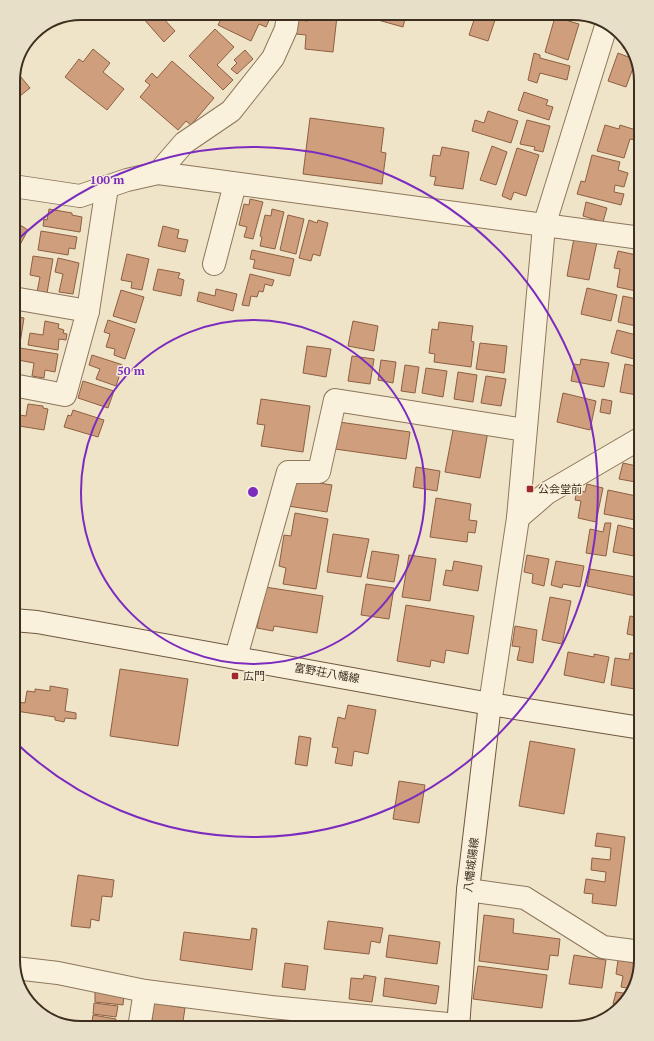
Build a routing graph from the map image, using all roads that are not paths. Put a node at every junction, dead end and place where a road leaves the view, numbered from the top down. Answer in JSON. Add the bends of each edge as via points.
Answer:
{"nodes":[{"id":1,"x":287,"y":20,"type":"edge"},
{"id":2,"x":605,"y":29,"type":"edge"},
{"id":3,"x":158,"y":173,"type":"junction"},
{"id":4,"x":235,"y":184,"type":"junction"},
{"id":5,"x":20,"y":187,"type":"edge"},
{"id":6,"x":107,"y":187,"type":"junction"},
{"id":7,"x":544,"y":226,"type":"junction"},
{"id":8,"x":634,"y":237,"type":"edge"},
{"id":9,"x":214,"y":264,"type":"dead end"},
{"id":10,"x":20,"y":299,"type":"edge"},
{"id":11,"x":88,"y":311,"type":"junction"},
{"id":12,"x":20,"y":386,"type":"edge"},
{"id":13,"x":525,"y":430,"type":"junction"},
{"id":14,"x":634,"y":447,"type":"edge"},
{"id":15,"x":518,"y":518,"type":"junction"},
{"id":16,"x":20,"y":621,"type":"edge"},
{"id":17,"x":236,"y":657,"type":"junction"},
{"id":18,"x":490,"y":704,"type":"junction"},
{"id":19,"x":634,"y":727,"type":"edge"},
{"id":20,"x":468,"y":890,"type":"junction"},
{"id":21,"x":634,"y":951,"type":"edge"},
{"id":22,"x":21,"y":969,"type":"edge"},
{"id":23,"x":145,"y":991,"type":"junction"},
{"id":24,"x":140,"y":1021,"type":"edge"},
{"id":25,"x":402,"y":1021,"type":"edge"},
{"id":26,"x":458,"y":1021,"type":"edge"}],
"edges":[{"from":1,"to":3,"type":"street","via":[[273,58],[231,111],[184,143]]},
{"from":2,"to":7,"type":"street","name":"八幡城陽線"},
{"from":3,"to":4,"type":"street"},
{"from":3,"to":6,"type":"street"},
{"from":4,"to":7,"type":"street"},
{"from":4,"to":9,"type":"street"},
{"from":5,"to":6,"type":"street","via":[[80,196]]},
{"from":6,"to":11,"type":"street"},
{"from":7,"to":8,"type":"street"},
{"from":7,"to":13,"type":"street","name":"八幡城陽線"},
{"from":10,"to":11,"type":"street"},
{"from":11,"to":12,"type":"street","via":[[65,394]]},
{"from":13,"to":15,"type":"street","name":"八幡城陽線"},
{"from":13,"to":17,"type":"street","via":[[335,400],[320,472],[288,472]]},
{"from":14,"to":15,"type":"street","via":[[547,493]]},
{"from":15,"to":18,"type":"street","name":"八幡城陽線"},
{"from":16,"to":17,"type":"street","name":"富野荘八幡線"},
{"from":17,"to":18,"type":"street","name":"富野荘八幡線"},
{"from":18,"to":19,"type":"street","name":"富野荘八幡線"},
{"from":18,"to":20,"type":"street","name":"八幡城陽線"},
{"from":20,"to":21,"type":"street","via":[[525,898],[603,947]]},
{"from":20,"to":26,"type":"street","name":"八幡城陽線"},
{"from":22,"to":23,"type":"street","via":[[58,973]]},
{"from":23,"to":24,"type":"street"},
{"from":23,"to":25,"type":"street"}]}
